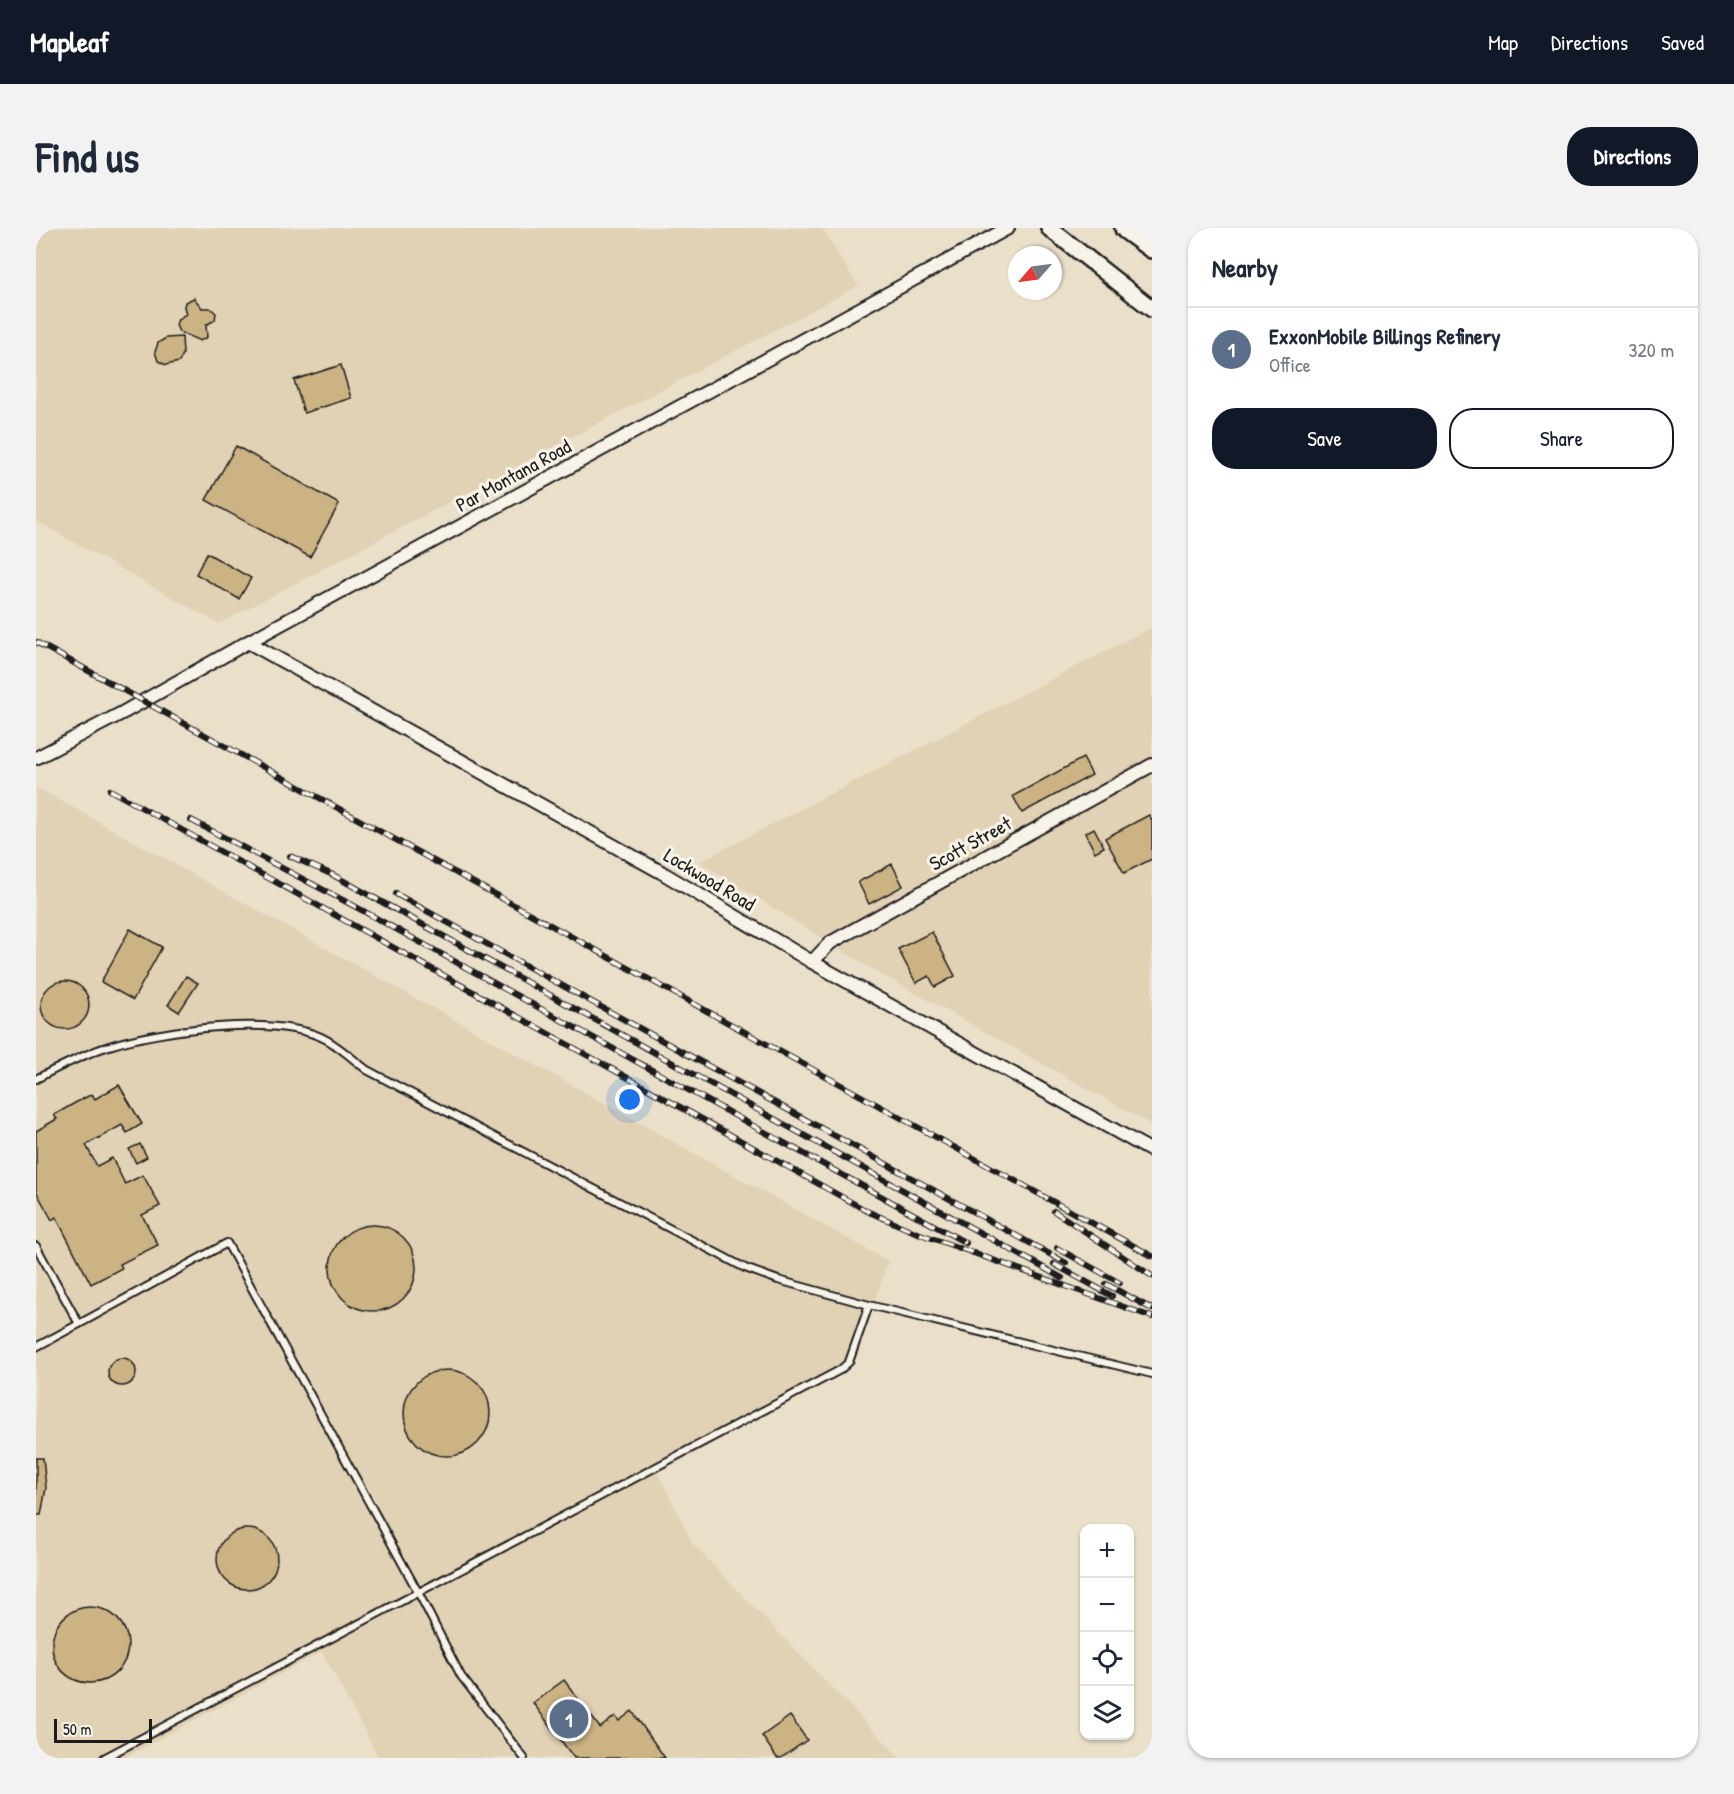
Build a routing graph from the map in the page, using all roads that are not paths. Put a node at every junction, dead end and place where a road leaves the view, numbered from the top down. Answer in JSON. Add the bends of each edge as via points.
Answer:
{"nodes":[{"id":1,"x":1008,"y":228,"type":"edge"},
{"id":2,"x":1049,"y":228,"type":"edge"},
{"id":3,"x":1126,"y":228,"type":"edge"},
{"id":4,"x":1152,"y":247,"type":"edge"},
{"id":5,"x":1152,"y":309,"type":"edge"},
{"id":6,"x":248,"y":642,"type":"junction"},
{"id":7,"x":36,"y":758,"type":"edge"},
{"id":8,"x":1152,"y":765,"type":"edge"},
{"id":9,"x":812,"y":962,"type":"junction"},
{"id":10,"x":36,"y":1079,"type":"edge"},
{"id":11,"x":1152,"y":1151,"type":"edge"},
{"id":12,"x":36,"y":1246,"type":"edge"},
{"id":13,"x":869,"y":1305,"type":"junction"},
{"id":14,"x":79,"y":1324,"type":"junction"},
{"id":15,"x":36,"y":1347,"type":"edge"},
{"id":16,"x":1152,"y":1374,"type":"edge"},
{"id":17,"x":418,"y":1592,"type":"junction"},
{"id":18,"x":104,"y":1758,"type":"edge"},
{"id":19,"x":524,"y":1758,"type":"edge"}],
"edges":[{"from":1,"to":6,"type":"street","name":"Par Montana Road"},
{"from":2,"to":5,"type":"street"},
{"from":3,"to":4,"type":"highway"},
{"from":6,"to":7,"type":"street","name":"Par Montana Road"},
{"from":6,"to":9,"type":"street","name":"Lockwood Road","via":[[661,872]]},
{"from":8,"to":9,"type":"street","name":"Scott Street","via":[[830,943]]},
{"from":9,"to":11,"type":"street","name":"Lockwood Road"},
{"from":10,"to":13,"type":"lane","via":[[75,1058],[156,1035],[223,1026],[299,1030],[326,1039],[367,1070],[745,1268]]},
{"from":12,"to":14,"type":"lane"},
{"from":13,"to":16,"type":"lane"},
{"from":13,"to":17,"type":"lane","via":[[849,1362],[840,1370]]},
{"from":14,"to":15,"type":"lane"},
{"from":14,"to":17,"type":"lane","via":[[227,1243]]},
{"from":17,"to":18,"type":"lane"},
{"from":17,"to":19,"type":"lane","via":[[461,1676]]}]}
